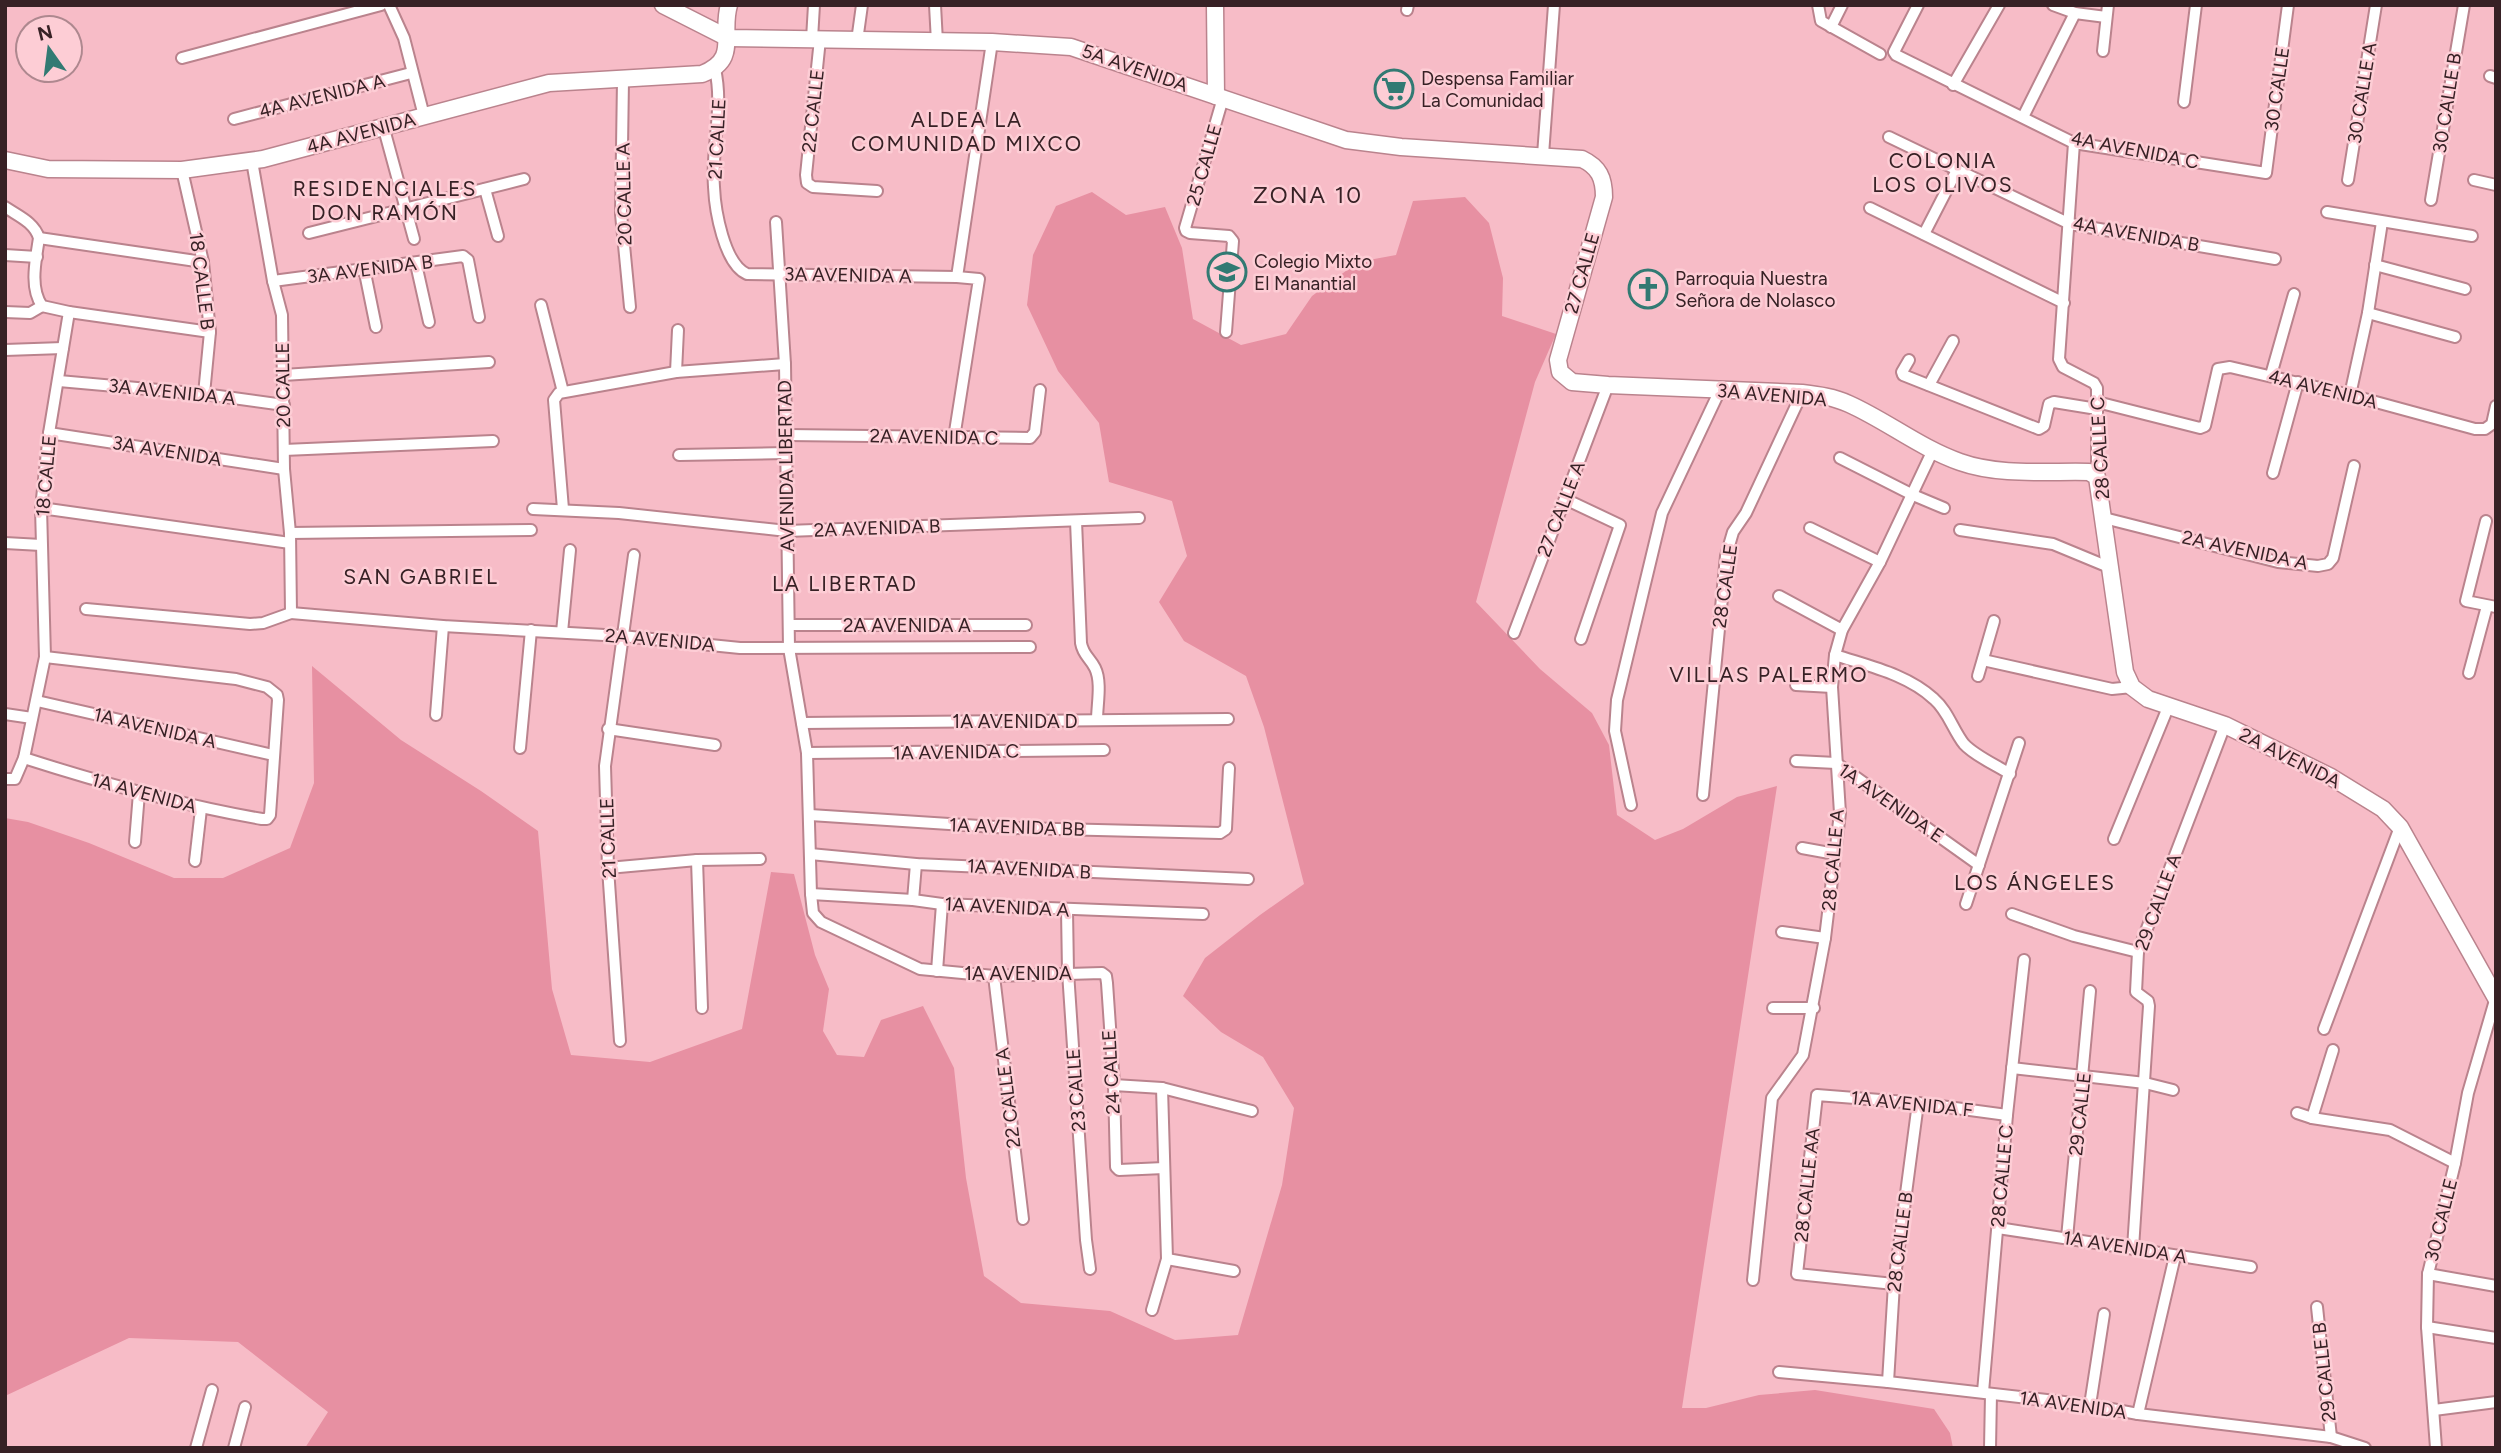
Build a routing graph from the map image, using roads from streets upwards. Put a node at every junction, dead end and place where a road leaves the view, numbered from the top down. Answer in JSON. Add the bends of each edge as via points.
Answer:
{"nodes":[{"id":1,"x":381,"y":5,"type":"edge"},
{"id":2,"x":389,"y":5,"type":"edge"},
{"id":3,"x":663,"y":5,"type":"edge"},
{"id":4,"x":729,"y":5,"type":"edge"},
{"id":5,"x":814,"y":5,"type":"edge"},
{"id":6,"x":862,"y":5,"type":"edge"},
{"id":7,"x":935,"y":5,"type":"edge"},
{"id":8,"x":1215,"y":5,"type":"edge"},
{"id":9,"x":1554,"y":5,"type":"edge"},
{"id":10,"x":1818,"y":5,"type":"edge"},
{"id":11,"x":1842,"y":5,"type":"edge"},
{"id":12,"x":1918,"y":5,"type":"edge"},
{"id":13,"x":1999,"y":5,"type":"edge"},
{"id":14,"x":2053,"y":5,"type":"edge"},
{"id":15,"x":2196,"y":5,"type":"edge"},
{"id":16,"x":2288,"y":5,"type":"edge"},
{"id":17,"x":2376,"y":5,"type":"edge"},
{"id":18,"x":2464,"y":5,"type":"edge"},
{"id":19,"x":2107,"y":11,"type":"edge"},
{"id":20,"x":2075,"y":13,"type":"junction"},
{"id":21,"x":1831,"y":27,"type":"junction"},
{"id":22,"x":728,"y":38,"type":"junction"},
{"id":23,"x":816,"y":39,"type":"junction"},
{"id":24,"x":857,"y":41,"type":"junction"},
{"id":25,"x":937,"y":42,"type":"junction"},
{"id":26,"x":992,"y":42,"type":"junction"},
{"id":27,"x":2103,"y":51,"type":"dead end"},
{"id":28,"x":1880,"y":54,"type":"dead end"},
{"id":29,"x":182,"y":58,"type":"dead end"},
{"id":30,"x":715,"y":69,"type":"junction"},
{"id":31,"x":411,"y":73,"type":"junction"},
{"id":32,"x":623,"y":80,"type":"junction"},
{"id":33,"x":1953,"y":85,"type":"junction"},
{"id":34,"x":1220,"y":97,"type":"junction"},
{"id":35,"x":2183,"y":102,"type":"dead end"},
{"id":36,"x":424,"y":116,"type":"junction"},
{"id":37,"x":2023,"y":117,"type":"junction"},
{"id":38,"x":234,"y":119,"type":"dead end"},
{"id":39,"x":384,"y":129,"type":"junction"},
{"id":40,"x":1889,"y":137,"type":"dead end"},
{"id":41,"x":2074,"y":143,"type":"junction"},
{"id":42,"x":1543,"y":155,"type":"junction"},
{"id":43,"x":5,"y":160,"type":"edge"},
{"id":44,"x":252,"y":160,"type":"junction"},
{"id":45,"x":182,"y":170,"type":"junction"},
{"id":46,"x":1957,"y":170,"type":"junction"},
{"id":47,"x":2266,"y":173,"type":"joint"},
{"id":48,"x":1601,"y":174,"type":"joint"},
{"id":49,"x":524,"y":179,"type":"dead end"},
{"id":50,"x":2348,"y":180,"type":"dead end"},
{"id":51,"x":2474,"y":180,"type":"dead end"},
{"id":52,"x":2496,"y":185,"type":"edge"},
{"id":53,"x":485,"y":189,"type":"junction"},
{"id":54,"x":877,"y":191,"type":"dead end"},
{"id":55,"x":2431,"y":200,"type":"dead end"},
{"id":56,"x":5,"y":206,"type":"edge"},
{"id":57,"x":1870,"y":208,"type":"dead end"},
{"id":58,"x":406,"y":210,"type":"junction"},
{"id":59,"x":2327,"y":212,"type":"dead end"},
{"id":60,"x":776,"y":222,"type":"dead end"},
{"id":61,"x":2382,"y":222,"type":"junction"},
{"id":62,"x":2070,"y":224,"type":"junction"},
{"id":63,"x":309,"y":233,"type":"dead end"},
{"id":64,"x":1924,"y":234,"type":"junction"},
{"id":65,"x":498,"y":236,"type":"dead end"},
{"id":66,"x":2472,"y":236,"type":"dead end"},
{"id":67,"x":39,"y":238,"type":"junction"},
{"id":68,"x":414,"y":239,"type":"dead end"},
{"id":69,"x":5,"y":255,"type":"edge"},
{"id":70,"x":37,"y":257,"type":"junction"},
{"id":71,"x":2275,"y":259,"type":"dead end"},
{"id":72,"x":203,"y":262,"type":"junction"},
{"id":73,"x":416,"y":264,"type":"junction"},
{"id":74,"x":2375,"y":265,"type":"junction"},
{"id":75,"x":364,"y":268,"type":"junction"},
{"id":76,"x":741,"y":271,"type":"joint"},
{"id":77,"x":779,"y":274,"type":"junction"},
{"id":78,"x":957,"y":277,"type":"junction"},
{"id":79,"x":274,"y":281,"type":"junction"},
{"id":80,"x":2465,"y":289,"type":"dead end"},
{"id":81,"x":2294,"y":294,"type":"dead end"},
{"id":82,"x":2064,"y":303,"type":"junction"},
{"id":83,"x":541,"y":305,"type":"dead end"},
{"id":84,"x":42,"y":306,"type":"junction"},
{"id":85,"x":629,"y":307,"type":"dead end"},
{"id":86,"x":5,"y":312,"type":"edge"},
{"id":87,"x":69,"y":312,"type":"junction"},
{"id":88,"x":2368,"y":313,"type":"junction"},
{"id":89,"x":479,"y":317,"type":"dead end"},
{"id":90,"x":429,"y":322,"type":"dead end"},
{"id":91,"x":376,"y":327,"type":"dead end"},
{"id":92,"x":678,"y":330,"type":"dead end"},
{"id":93,"x":210,"y":332,"type":"junction"},
{"id":94,"x":1226,"y":332,"type":"dead end"},
{"id":95,"x":2455,"y":337,"type":"dead end"},
{"id":96,"x":1953,"y":341,"type":"dead end"},
{"id":97,"x":63,"y":348,"type":"junction"},
{"id":98,"x":5,"y":350,"type":"edge"},
{"id":99,"x":1909,"y":360,"type":"dead end"},
{"id":100,"x":489,"y":362,"type":"dead end"},
{"id":101,"x":785,"y":364,"type":"junction"},
{"id":102,"x":676,"y":372,"type":"junction"},
{"id":103,"x":1560,"y":372,"type":"joint"},
{"id":104,"x":283,"y":375,"type":"junction"},
{"id":105,"x":2271,"y":375,"type":"junction"},
{"id":106,"x":59,"y":382,"type":"junction"},
{"id":107,"x":2298,"y":382,"type":"junction"},
{"id":108,"x":1608,"y":385,"type":"junction"},
{"id":109,"x":1929,"y":385,"type":"junction"},
{"id":110,"x":1040,"y":390,"type":"dead end"},
{"id":111,"x":1720,"y":390,"type":"junction"},
{"id":112,"x":1802,"y":393,"type":"junction"},
{"id":113,"x":204,"y":394,"type":"junction"},
{"id":114,"x":559,"y":394,"type":"junction"},
{"id":115,"x":2350,"y":395,"type":"junction"},
{"id":116,"x":284,"y":405,"type":"junction"},
{"id":117,"x":2097,"y":405,"type":"junction"},
{"id":118,"x":2496,"y":406,"type":"edge"},
{"id":119,"x":49,"y":433,"type":"junction"},
{"id":120,"x":787,"y":435,"type":"junction"},
{"id":121,"x":954,"y":438,"type":"junction"},
{"id":122,"x":493,"y":442,"type":"dead end"},
{"id":123,"x":284,"y":450,"type":"junction"},
{"id":124,"x":1933,"y":450,"type":"junction"},
{"id":125,"x":786,"y":453,"type":"junction"},
{"id":126,"x":679,"y":455,"type":"dead end"},
{"id":127,"x":1840,"y":458,"type":"dead end"},
{"id":128,"x":2354,"y":466,"type":"dead end"},
{"id":129,"x":284,"y":469,"type":"junction"},
{"id":130,"x":2273,"y":473,"type":"dead end"},
{"id":131,"x":2097,"y":477,"type":"junction"},
{"id":132,"x":1913,"y":495,"type":"junction"},
{"id":133,"x":1565,"y":499,"type":"junction"},
{"id":134,"x":41,"y":508,"type":"junction"},
{"id":135,"x":1944,"y":508,"type":"dead end"},
{"id":136,"x":533,"y":509,"type":"dead end"},
{"id":137,"x":563,"y":509,"type":"junction"},
{"id":138,"x":1139,"y":518,"type":"dead end"},
{"id":139,"x":2104,"y":518,"type":"junction"},
{"id":140,"x":1076,"y":521,"type":"junction"},
{"id":141,"x":2486,"y":522,"type":"dead end"},
{"id":142,"x":1810,"y":528,"type":"dead end"},
{"id":143,"x":531,"y":530,"type":"dead end"},
{"id":144,"x":1960,"y":530,"type":"dead end"},
{"id":145,"x":787,"y":531,"type":"junction"},
{"id":146,"x":290,"y":538,"type":"junction"},
{"id":147,"x":5,"y":543,"type":"edge"},
{"id":148,"x":41,"y":545,"type":"junction"},
{"id":149,"x":570,"y":550,"type":"dead end"},
{"id":150,"x":634,"y":555,"type":"dead end"},
{"id":151,"x":1880,"y":562,"type":"junction"},
{"id":152,"x":2111,"y":568,"type":"junction"},
{"id":153,"x":1779,"y":596,"type":"dead end"},
{"id":154,"x":2491,"y":606,"type":"edge"},
{"id":155,"x":86,"y":609,"type":"dead end"},
{"id":156,"x":290,"y":612,"type":"junction"},
{"id":157,"x":1994,"y":621,"type":"dead end"},
{"id":158,"x":789,"y":625,"type":"junction"},
{"id":159,"x":1026,"y":625,"type":"dead end"},
{"id":160,"x":443,"y":626,"type":"junction"},
{"id":161,"x":531,"y":629,"type":"junction"},
{"id":162,"x":1842,"y":630,"type":"junction"},
{"id":163,"x":562,"y":632,"type":"junction"},
{"id":164,"x":1514,"y":633,"type":"dead end"},
{"id":165,"x":622,"y":636,"type":"junction"},
{"id":166,"x":1581,"y":639,"type":"dead end"},
{"id":167,"x":1030,"y":647,"type":"dead end"},
{"id":168,"x":789,"y":648,"type":"junction"},
{"id":169,"x":1835,"y":655,"type":"junction"},
{"id":170,"x":45,"y":657,"type":"junction"},
{"id":171,"x":1983,"y":660,"type":"junction"},
{"id":172,"x":2469,"y":673,"type":"dead end"},
{"id":173,"x":1978,"y":676,"type":"dead end"},
{"id":174,"x":1796,"y":685,"type":"dead end"},
{"id":175,"x":1832,"y":687,"type":"junction"},
{"id":176,"x":2132,"y":687,"type":"junction"},
{"id":177,"x":37,"y":701,"type":"junction"},
{"id":178,"x":2169,"y":705,"type":"junction"},
{"id":179,"x":5,"y":714,"type":"edge"},
{"id":180,"x":436,"y":715,"type":"dead end"},
{"id":181,"x":32,"y":718,"type":"junction"},
{"id":182,"x":1228,"y":719,"type":"dead end"},
{"id":183,"x":1097,"y":720,"type":"junction"},
{"id":184,"x":802,"y":723,"type":"junction"},
{"id":185,"x":2224,"y":726,"type":"junction"},
{"id":186,"x":608,"y":729,"type":"junction"},
{"id":187,"x":2019,"y":743,"type":"dead end"},
{"id":188,"x":715,"y":745,"type":"dead end"},
{"id":189,"x":520,"y":748,"type":"dead end"},
{"id":190,"x":1104,"y":750,"type":"dead end"},
{"id":191,"x":807,"y":753,"type":"junction"},
{"id":192,"x":273,"y":755,"type":"junction"},
{"id":193,"x":24,"y":758,"type":"junction"},
{"id":194,"x":1796,"y":761,"type":"dead end"},
{"id":195,"x":1836,"y":763,"type":"junction"},
{"id":196,"x":1229,"y":768,"type":"dead end"},
{"id":197,"x":2010,"y":774,"type":"junction"},
{"id":198,"x":9,"y":779,"type":"edge"},
{"id":199,"x":139,"y":793,"type":"junction"},
{"id":200,"x":1703,"y":795,"type":"dead end"},
{"id":201,"x":1632,"y":805,"type":"dead end"},
{"id":202,"x":201,"y":809,"type":"junction"},
{"id":203,"x":810,"y":815,"type":"junction"},
{"id":204,"x":2400,"y":827,"type":"junction"},
{"id":205,"x":2114,"y":839,"type":"dead end"},
{"id":206,"x":135,"y":842,"type":"dead end"},
{"id":207,"x":1802,"y":848,"type":"dead end"},
{"id":208,"x":810,"y":854,"type":"junction"},
{"id":209,"x":1835,"y":854,"type":"junction"},
{"id":210,"x":760,"y":859,"type":"dead end"},
{"id":211,"x":697,"y":860,"type":"junction"},
{"id":212,"x":195,"y":861,"type":"dead end"},
{"id":213,"x":916,"y":864,"type":"junction"},
{"id":214,"x":1979,"y":865,"type":"junction"},
{"id":215,"x":608,"y":868,"type":"junction"},
{"id":216,"x":1248,"y":879,"type":"dead end"},
{"id":217,"x":811,"y":894,"type":"junction"},
{"id":218,"x":913,"y":900,"type":"junction"},
{"id":219,"x":942,"y":904,"type":"junction"},
{"id":220,"x":1966,"y":904,"type":"dead end"},
{"id":221,"x":1067,"y":910,"type":"junction"},
{"id":222,"x":1203,"y":914,"type":"dead end"},
{"id":223,"x":2012,"y":914,"type":"dead end"},
{"id":224,"x":816,"y":918,"type":"joint"},
{"id":225,"x":1782,"y":932,"type":"dead end"},
{"id":226,"x":1825,"y":938,"type":"junction"},
{"id":227,"x":2138,"y":952,"type":"junction"},
{"id":228,"x":2024,"y":960,"type":"dead end"},
{"id":229,"x":937,"y":971,"type":"junction"},
{"id":230,"x":1068,"y":972,"type":"junction"},
{"id":231,"x":993,"y":976,"type":"junction"},
{"id":232,"x":1106,"y":976,"type":"joint"},
{"id":233,"x":2091,"y":991,"type":"dead end"},
{"id":234,"x":2496,"y":998,"type":"edge"},
{"id":235,"x":702,"y":1008,"type":"dead end"},
{"id":236,"x":1773,"y":1008,"type":"dead end"},
{"id":237,"x":1814,"y":1008,"type":"junction"},
{"id":238,"x":2324,"y":1029,"type":"dead end"},
{"id":239,"x":620,"y":1041,"type":"dead end"},
{"id":240,"x":2333,"y":1050,"type":"dead end"},
{"id":241,"x":2012,"y":1068,"type":"junction"},
{"id":242,"x":2084,"y":1077,"type":"junction"},
{"id":243,"x":2145,"y":1083,"type":"junction"},
{"id":244,"x":1114,"y":1085,"type":"junction"},
{"id":245,"x":1162,"y":1088,"type":"junction"},
{"id":246,"x":2172,"y":1090,"type":"dead end"},
{"id":247,"x":1817,"y":1095,"type":"joint"},
{"id":248,"x":1918,"y":1103,"type":"junction"},
{"id":249,"x":1252,"y":1111,"type":"dead end"},
{"id":250,"x":2297,"y":1113,"type":"dead end"},
{"id":251,"x":2007,"y":1115,"type":"junction"},
{"id":252,"x":2312,"y":1118,"type":"junction"},
{"id":253,"x":2455,"y":1163,"type":"junction"},
{"id":254,"x":1164,"y":1168,"type":"junction"},
{"id":255,"x":1023,"y":1219,"type":"dead end"},
{"id":256,"x":1998,"y":1228,"type":"junction"},
{"id":257,"x":2067,"y":1238,"type":"junction"},
{"id":258,"x":2133,"y":1248,"type":"junction"},
{"id":259,"x":2175,"y":1256,"type":"junction"},
{"id":260,"x":1167,"y":1259,"type":"junction"},
{"id":261,"x":2251,"y":1267,"type":"dead end"},
{"id":262,"x":1090,"y":1269,"type":"dead end"},
{"id":263,"x":1234,"y":1271,"type":"dead end"},
{"id":264,"x":2428,"y":1274,"type":"junction"},
{"id":265,"x":1753,"y":1280,"type":"dead end"},
{"id":266,"x":1894,"y":1284,"type":"junction"},
{"id":267,"x":2496,"y":1286,"type":"edge"},
{"id":268,"x":2317,"y":1307,"type":"dead end"},
{"id":269,"x":1152,"y":1310,"type":"dead end"},
{"id":270,"x":2104,"y":1314,"type":"dead end"},
{"id":271,"x":2427,"y":1327,"type":"junction"},
{"id":272,"x":2496,"y":1338,"type":"edge"},
{"id":273,"x":1779,"y":1372,"type":"dead end"},
{"id":274,"x":1888,"y":1382,"type":"junction"},
{"id":275,"x":212,"y":1390,"type":"dead end"},
{"id":276,"x":1987,"y":1393,"type":"junction"},
{"id":277,"x":2496,"y":1402,"type":"edge"},
{"id":278,"x":2090,"y":1405,"type":"junction"},
{"id":279,"x":245,"y":1407,"type":"dead end"},
{"id":280,"x":2434,"y":1410,"type":"junction"},
{"id":281,"x":2138,"y":1415,"type":"junction"},
{"id":282,"x":2331,"y":1437,"type":"junction"},
{"id":283,"x":196,"y":1448,"type":"edge"},
{"id":284,"x":234,"y":1448,"type":"edge"},
{"id":285,"x":1990,"y":1448,"type":"edge"},
{"id":286,"x":2365,"y":1448,"type":"edge"},
{"id":287,"x":2436,"y":1448,"type":"edge"}],
"edges":[{"from":1,"to":29,"type":"street"},
{"from":2,"to":31,"type":"street","via":[[404,38]]},
{"from":3,"to":22,"type":"street","name":"5A AVENIDA"},
{"from":4,"to":22,"type":"street","name":"21 CALLE"},
{"from":5,"to":23,"type":"street","name":"22 CALLE"},
{"from":6,"to":24,"type":"street"},
{"from":7,"to":25,"type":"street"},
{"from":8,"to":34,"type":"street","name":"25 CALLE"},
{"from":9,"to":42,"type":"street"},
{"from":10,"to":21,"type":"street","via":[[1821,21]]},
{"from":11,"to":21,"type":"street"},
{"from":12,"to":33,"type":"street","name":"4A AVENIDA C","via":[[1894,51]]},
{"from":13,"to":33,"type":"street"},
{"from":14,"to":20,"type":"street"},
{"from":15,"to":35,"type":"street"},
{"from":16,"to":47,"type":"street","name":"30 CALLE"},
{"from":17,"to":50,"type":"street","name":"30 CALLE A"},
{"from":18,"to":55,"type":"street","name":"30 CALLE B"},
{"from":19,"to":20,"type":"street"},
{"from":19,"to":27,"type":"street"},
{"from":20,"to":37,"type":"street"},
{"from":21,"to":28,"type":"street"},
{"from":22,"to":23,"type":"street","name":"5A AVENIDA"},
{"from":22,"to":30,"type":"street","name":"21 CALLE"},
{"from":23,"to":24,"type":"street","name":"5A AVENIDA"},
{"from":23,"to":54,"type":"street","name":"22 CALLE","via":[[807,183]]},
{"from":24,"to":25,"type":"street","name":"5A AVENIDA"},
{"from":25,"to":26,"type":"street","name":"5A AVENIDA"},
{"from":26,"to":34,"type":"street","name":"5A AVENIDA","via":[[1071,47]]},
{"from":26,"to":78,"type":"street"},
{"from":30,"to":32,"type":"street","name":"4A AVENIDA"},
{"from":30,"to":76,"type":"street","name":"21 CALLE","via":[[720,88],[713,186],[724,242]]},
{"from":31,"to":36,"type":"street"},
{"from":31,"to":38,"type":"street","name":"4A AVENIDA A"},
{"from":32,"to":36,"type":"street","name":"4A AVENIDA","via":[[549,83]]},
{"from":32,"to":85,"type":"street","name":"20 CALLE A","via":[[621,214]]},
{"from":33,"to":37,"type":"street","name":"4A AVENIDA C"},
{"from":34,"to":42,"type":"street","name":"5A AVENIDA","via":[[1346,140]]},
{"from":34,"to":94,"type":"street","name":"25 CALLE","via":[[1185,228],[1233,241]]},
{"from":36,"to":39,"type":"street","name":"4A AVENIDA"},
{"from":37,"to":41,"type":"street","name":"4A AVENIDA C"},
{"from":39,"to":44,"type":"street","name":"4A AVENIDA"},
{"from":39,"to":58,"type":"street"},
{"from":40,"to":46,"type":"street","name":"4A AVENIDA B"},
{"from":41,"to":47,"type":"street","name":"4A AVENIDA C"},
{"from":41,"to":62,"type":"street","name":"28 CALLE C"},
{"from":42,"to":48,"type":"street","name":"5A AVENIDA","via":[[1582,159]]},
{"from":43,"to":45,"type":"street","name":"4A AVENIDA","via":[[48,169]]},
{"from":44,"to":45,"type":"street","name":"4A AVENIDA"},
{"from":44,"to":79,"type":"street","name":"20 CALLE"},
{"from":45,"to":72,"type":"street","name":"18 CALLE B"},
{"from":46,"to":62,"type":"street","name":"4A AVENIDA B"},
{"from":46,"to":64,"type":"street"},
{"from":48,"to":103,"type":"street","name":"27 CALLE","via":[[1604,197],[1558,360]]},
{"from":49,"to":53,"type":"street"},
{"from":51,"to":52,"type":"street"},
{"from":53,"to":58,"type":"street"},
{"from":53,"to":65,"type":"street"},
{"from":56,"to":67,"type":"street","via":[[34,226]]},
{"from":57,"to":64,"type":"street"},
{"from":58,"to":63,"type":"street"},
{"from":58,"to":68,"type":"street"},
{"from":59,"to":61,"type":"street"},
{"from":60,"to":77,"type":"street","name":"AVENIDA LIBERTAD"},
{"from":61,"to":66,"type":"street"},
{"from":61,"to":74,"type":"street"},
{"from":62,"to":71,"type":"street","name":"4A AVENIDA B"},
{"from":62,"to":82,"type":"street","name":"28 CALLE C"},
{"from":64,"to":82,"type":"street"},
{"from":67,"to":70,"type":"street"},
{"from":67,"to":72,"type":"street"},
{"from":69,"to":70,"type":"street"},
{"from":70,"to":84,"type":"street","via":[[36,298]]},
{"from":72,"to":93,"type":"street","name":"18 CALLE B"},
{"from":73,"to":75,"type":"street","name":"3A AVENIDA B"},
{"from":73,"to":89,"type":"street","name":"3A AVENIDA B","via":[[466,257]]},
{"from":73,"to":90,"type":"street"},
{"from":74,"to":80,"type":"street"},
{"from":74,"to":88,"type":"street"},
{"from":75,"to":79,"type":"street","name":"3A AVENIDA B"},
{"from":75,"to":91,"type":"street"},
{"from":76,"to":77,"type":"street","name":"3A AVENIDA A"},
{"from":77,"to":78,"type":"street","name":"3A AVENIDA A"},
{"from":77,"to":101,"type":"street","name":"AVENIDA LIBERTAD"},
{"from":78,"to":121,"type":"street","via":[[980,282]]},
{"from":79,"to":104,"type":"street","name":"20 CALLE","via":[[282,315]]},
{"from":81,"to":105,"type":"street"},
{"from":82,"to":117,"type":"street","name":"28 CALLE C","via":[[2059,359],[2063,367],[2094,383]]},
{"from":83,"to":114,"type":"street"},
{"from":84,"to":86,"type":"street","via":[[30,313]]},
{"from":84,"to":87,"type":"street"},
{"from":87,"to":93,"type":"street"},
{"from":87,"to":97,"type":"street","name":"18 CALLE"},
{"from":88,"to":95,"type":"street"},
{"from":88,"to":115,"type":"street"},
{"from":92,"to":102,"type":"street"},
{"from":93,"to":113,"type":"street","name":"18 CALLE B"},
{"from":96,"to":109,"type":"street"},
{"from":97,"to":98,"type":"street"},
{"from":97,"to":106,"type":"street","name":"18 CALLE"},
{"from":99,"to":109,"type":"street","via":[[1903,375]]},
{"from":100,"to":104,"type":"street"},
{"from":101,"to":102,"type":"street"},
{"from":101,"to":120,"type":"street","name":"AVENIDA LIBERTAD"},
{"from":102,"to":114,"type":"street"},
{"from":103,"to":108,"type":"street","name":"3A AVENIDA","via":[[1572,382]]},
{"from":104,"to":116,"type":"street","name":"20 CALLE"},
{"from":105,"to":107,"type":"street","name":"4A AVENIDA"},
{"from":105,"to":117,"type":"street","name":"4A AVENIDA","via":[[2218,369],[2205,426]]},
{"from":106,"to":113,"type":"street","name":"3A AVENIDA A"},
{"from":106,"to":119,"type":"street","name":"18 CALLE"},
{"from":107,"to":115,"type":"street","name":"4A AVENIDA"},
{"from":107,"to":130,"type":"street"},
{"from":108,"to":111,"type":"street","name":"3A AVENIDA"},
{"from":108,"to":133,"type":"street","name":"27 CALLE A"},
{"from":109,"to":117,"type":"street","via":[[2039,429],[2044,426],[2049,404]]},
{"from":110,"to":121,"type":"street","name":"2A AVENIDA C","via":[[1034,436]]},
{"from":111,"to":112,"type":"street","name":"3A AVENIDA"},
{"from":111,"to":201,"type":"street","via":[[1662,513],[1617,701],[1615,731]]},
{"from":112,"to":124,"type":"street","name":"3A AVENIDA","via":[[1848,403]]},
{"from":112,"to":200,"type":"street","name":"28 CALLE","via":[[1733,532],[1727,556]]},
{"from":113,"to":116,"type":"street","name":"3A AVENIDA A"},
{"from":114,"to":137,"type":"street","via":[[554,400]]},
{"from":115,"to":118,"type":"street","name":"4A AVENIDA","via":[[2475,429],[2491,425]]},
{"from":116,"to":123,"type":"street","name":"20 CALLE"},
{"from":117,"to":131,"type":"street","name":"28 CALLE C"},
{"from":119,"to":129,"type":"street","name":"3A AVENIDA"},
{"from":119,"to":134,"type":"street","name":"18 CALLE"},
{"from":120,"to":121,"type":"street","name":"2A AVENIDA C"},
{"from":120,"to":125,"type":"street","name":"AVENIDA LIBERTAD"},
{"from":122,"to":123,"type":"street"},
{"from":123,"to":129,"type":"street","name":"20 CALLE"},
{"from":124,"to":131,"type":"street","name":"3A AVENIDA","via":[[1964,463],[2000,470],[2089,472]]},
{"from":124,"to":132,"type":"street","name":"28 CALLE A"},
{"from":125,"to":126,"type":"street"},
{"from":125,"to":145,"type":"street","name":"AVENIDA LIBERTAD"},
{"from":127,"to":132,"type":"street"},
{"from":128,"to":139,"type":"street","name":"2A AVENIDA A","via":[[2333,558],[2319,566],[2278,562]]},
{"from":129,"to":146,"type":"street","name":"20 CALLE"},
{"from":131,"to":139,"type":"street","name":"28 CALLE C"},
{"from":132,"to":135,"type":"street"},
{"from":132,"to":151,"type":"street","name":"28 CALLE A"},
{"from":133,"to":164,"type":"street","name":"27 CALLE A"},
{"from":133,"to":166,"type":"street","via":[[1620,525]]},
{"from":134,"to":146,"type":"street"},
{"from":134,"to":148,"type":"street","name":"18 CALLE"},
{"from":136,"to":137,"type":"street","name":"2A AVENIDA B"},
{"from":137,"to":145,"type":"street","name":"2A AVENIDA B"},
{"from":138,"to":140,"type":"street","name":"2A AVENIDA B"},
{"from":139,"to":152,"type":"street","name":"28 CALLE C"},
{"from":140,"to":145,"type":"street","name":"2A AVENIDA B"},
{"from":140,"to":183,"type":"street","via":[[1081,643],[1098,676]]},
{"from":141,"to":154,"type":"street","via":[[2466,601]]},
{"from":142,"to":151,"type":"street"},
{"from":143,"to":146,"type":"street"},
{"from":144,"to":152,"type":"street","via":[[2053,544]]},
{"from":145,"to":158,"type":"street","name":"AVENIDA LIBERTAD"},
{"from":146,"to":156,"type":"street","name":"20 CALLE"},
{"from":147,"to":148,"type":"street"},
{"from":148,"to":170,"type":"street","name":"18 CALLE"},
{"from":149,"to":163,"type":"street"},
{"from":150,"to":165,"type":"street","name":"21 CALLE"},
{"from":151,"to":162,"type":"street","name":"28 CALLE A"},
{"from":152,"to":176,"type":"street","name":"28 CALLE C","via":[[2125,672]]},
{"from":153,"to":162,"type":"street"},
{"from":154,"to":172,"type":"street"},
{"from":155,"to":156,"type":"street","via":[[250,624]]},
{"from":156,"to":160,"type":"street","name":"2A AVENIDA"},
{"from":157,"to":171,"type":"street"},
{"from":158,"to":159,"type":"street","name":"2A AVENIDA A"},
{"from":158,"to":168,"type":"street","name":"AVENIDA LIBERTAD"},
{"from":160,"to":161,"type":"street","name":"2A AVENIDA"},
{"from":160,"to":180,"type":"street"},
{"from":161,"to":163,"type":"street","name":"2A AVENIDA"},
{"from":161,"to":189,"type":"street"},
{"from":162,"to":169,"type":"street","name":"28 CALLE A"},
{"from":163,"to":165,"type":"street","name":"2A AVENIDA"},
{"from":165,"to":168,"type":"street","name":"2A AVENIDA","via":[[740,648]]},
{"from":165,"to":186,"type":"street","name":"21 CALLE"},
{"from":167,"to":168,"type":"street","name":"2A AVENIDA"},
{"from":168,"to":184,"type":"street","name":"AVENIDA LIBERTAD"},
{"from":169,"to":175,"type":"street","name":"28 CALLE A"},
{"from":169,"to":197,"type":"street","via":[[1922,690],[1936,700],[1966,746]]},
{"from":170,"to":177,"type":"street","name":"18 CALLE"},
{"from":170,"to":192,"type":"street","via":[[236,679],[267,687],[277,695]]},
{"from":171,"to":173,"type":"street"},
{"from":171,"to":176,"type":"street","name":"2A AVENIDA","via":[[2112,689]]},
{"from":174,"to":175,"type":"street"},
{"from":175,"to":195,"type":"street","name":"28 CALLE A"},
{"from":176,"to":178,"type":"street","name":"2A AVENIDA","via":[[2148,699]]},
{"from":177,"to":181,"type":"street","name":"18 CALLE"},
{"from":177,"to":192,"type":"street","name":"1A AVENIDA A"},
{"from":178,"to":185,"type":"street","name":"2A AVENIDA"},
{"from":178,"to":205,"type":"street"},
{"from":179,"to":181,"type":"street"},
{"from":181,"to":193,"type":"street","name":"18 CALLE"},
{"from":182,"to":183,"type":"street","name":"1A AVENIDA D"},
{"from":183,"to":184,"type":"street","name":"1A AVENIDA D"},
{"from":184,"to":191,"type":"street","name":"AVENIDA LIBERTAD"},
{"from":185,"to":204,"type":"street","name":"2A AVENIDA","via":[[2331,777],[2383,809]]},
{"from":185,"to":227,"type":"street","name":"29 CALLE A"},
{"from":186,"to":188,"type":"street"},
{"from":186,"to":215,"type":"street","name":"21 CALLE"},
{"from":187,"to":197,"type":"street"},
{"from":190,"to":191,"type":"street","name":"1A AVENIDA C"},
{"from":191,"to":203,"type":"street","name":"AVENIDA LIBERTAD"},
{"from":192,"to":202,"type":"street","name":"1A AVENIDA","via":[[267,819]]},
{"from":193,"to":198,"type":"street","name":"18 CALLE"},
{"from":193,"to":199,"type":"street","name":"1A AVENIDA"},
{"from":194,"to":195,"type":"street","name":"1A AVENIDA E"},
{"from":195,"to":209,"type":"street","name":"28 CALLE A","via":[[1840,813]]},
{"from":195,"to":214,"type":"street","name":"1A AVENIDA E"},
{"from":196,"to":203,"type":"street","name":"1A AVENIDA BB","via":[[1224,832],[1011,828]]},
{"from":197,"to":214,"type":"street"},
{"from":199,"to":202,"type":"street","name":"1A AVENIDA"},
{"from":199,"to":206,"type":"street"},
{"from":202,"to":212,"type":"street"},
{"from":203,"to":208,"type":"street","name":"AVENIDA LIBERTAD"},
{"from":204,"to":234,"type":"street","name":"2A AVENIDA"},
{"from":204,"to":238,"type":"street"},
{"from":207,"to":209,"type":"street"},
{"from":208,"to":213,"type":"street","name":"1A AVENIDA B"},
{"from":208,"to":217,"type":"street","name":"AVENIDA LIBERTAD"},
{"from":209,"to":226,"type":"street","name":"28 CALLE A"},
{"from":210,"to":211,"type":"street"},
{"from":211,"to":215,"type":"street"},
{"from":211,"to":235,"type":"street"},
{"from":213,"to":216,"type":"street","name":"1A AVENIDA B"},
{"from":213,"to":218,"type":"street"},
{"from":214,"to":220,"type":"street"},
{"from":215,"to":239,"type":"street","name":"21 CALLE"},
{"from":217,"to":218,"type":"street","name":"1A AVENIDA A"},
{"from":217,"to":224,"type":"street","name":"AVENIDA LIBERTAD"},
{"from":218,"to":219,"type":"street","name":"1A AVENIDA A"},
{"from":219,"to":221,"type":"street","name":"1A AVENIDA A"},
{"from":219,"to":229,"type":"street"},
{"from":221,"to":222,"type":"street","name":"1A AVENIDA A"},
{"from":221,"to":230,"type":"street","name":"23 CALLE"},
{"from":223,"to":227,"type":"street"},
{"from":224,"to":229,"type":"street","name":"1A AVENIDA","via":[[912,967]]},
{"from":225,"to":226,"type":"street"},
{"from":226,"to":237,"type":"street","name":"28 CALLE A"},
{"from":227,"to":243,"type":"street","name":"29 CALLE A","via":[[2136,992],[2149,1006]]},
{"from":228,"to":241,"type":"street","name":"28 CALLE C"},
{"from":229,"to":231,"type":"street","name":"1A AVENIDA"},
{"from":230,"to":231,"type":"street","name":"1A AVENIDA"},
{"from":230,"to":232,"type":"street","name":"1A AVENIDA"},
{"from":230,"to":262,"type":"street","name":"23 CALLE"},
{"from":231,"to":255,"type":"street","name":"22 CALLE A"},
{"from":232,"to":244,"type":"street","name":"24 CALLE"},
{"from":233,"to":242,"type":"street","name":"29 CALLE"},
{"from":234,"to":253,"type":"street","name":"30 CALLE","via":[[2468,1093]]},
{"from":236,"to":237,"type":"street"},
{"from":237,"to":265,"type":"street","name":"28 CALLE A","via":[[1803,1055],[1772,1098]]},
{"from":240,"to":252,"type":"street"},
{"from":241,"to":242,"type":"street"},
{"from":241,"to":251,"type":"street","name":"28 CALLE C"},
{"from":242,"to":243,"type":"street"},
{"from":242,"to":257,"type":"street","name":"29 CALLE"},
{"from":243,"to":246,"type":"street"},
{"from":243,"to":258,"type":"street","name":"29 CALLE A"},
{"from":244,"to":245,"type":"street"},
{"from":244,"to":254,"type":"street","name":"24 CALLE","via":[[1116,1167]]},
{"from":245,"to":249,"type":"street"},
{"from":245,"to":254,"type":"street"},
{"from":247,"to":248,"type":"street","name":"1A AVENIDA F"},
{"from":247,"to":266,"type":"street","name":"28 CALLE AA","via":[[1797,1274]]},
{"from":248,"to":251,"type":"street","name":"1A AVENIDA F"},
{"from":248,"to":266,"type":"street","name":"28 CALLE B"},
{"from":250,"to":252,"type":"street"},
{"from":251,"to":256,"type":"street","name":"28 CALLE C"},
{"from":252,"to":253,"type":"street","via":[[2390,1130]]},
{"from":253,"to":264,"type":"street","name":"30 CALLE"},
{"from":254,"to":260,"type":"street"},
{"from":256,"to":257,"type":"street","name":"1A AVENIDA A"},
{"from":256,"to":276,"type":"street","name":"28 CALLE C"},
{"from":257,"to":258,"type":"street","name":"1A AVENIDA A"},
{"from":258,"to":259,"type":"street","name":"1A AVENIDA A"},
{"from":259,"to":261,"type":"street","name":"1A AVENIDA A"},
{"from":259,"to":281,"type":"street"},
{"from":260,"to":263,"type":"street"},
{"from":260,"to":269,"type":"street"},
{"from":264,"to":267,"type":"street"},
{"from":264,"to":271,"type":"street","name":"30 CALLE"},
{"from":266,"to":274,"type":"street","name":"28 CALLE B"},
{"from":268,"to":282,"type":"street","name":"29 CALLE B"},
{"from":270,"to":278,"type":"street"},
{"from":271,"to":272,"type":"street"},
{"from":271,"to":280,"type":"street","name":"30 CALLE"},
{"from":273,"to":274,"type":"street","name":"1A AVENIDA"},
{"from":274,"to":276,"type":"street","name":"1A AVENIDA"},
{"from":275,"to":283,"type":"street"},
{"from":276,"to":278,"type":"street","name":"1A AVENIDA"},
{"from":276,"to":285,"type":"street","name":"28 CALLE C"},
{"from":277,"to":280,"type":"street"},
{"from":278,"to":281,"type":"street","name":"1A AVENIDA"},
{"from":279,"to":284,"type":"street"},
{"from":280,"to":287,"type":"street","name":"30 CALLE"},
{"from":281,"to":282,"type":"street","name":"1A AVENIDA"},
{"from":282,"to":286,"type":"street","name":"1A AVENIDA"}]}
